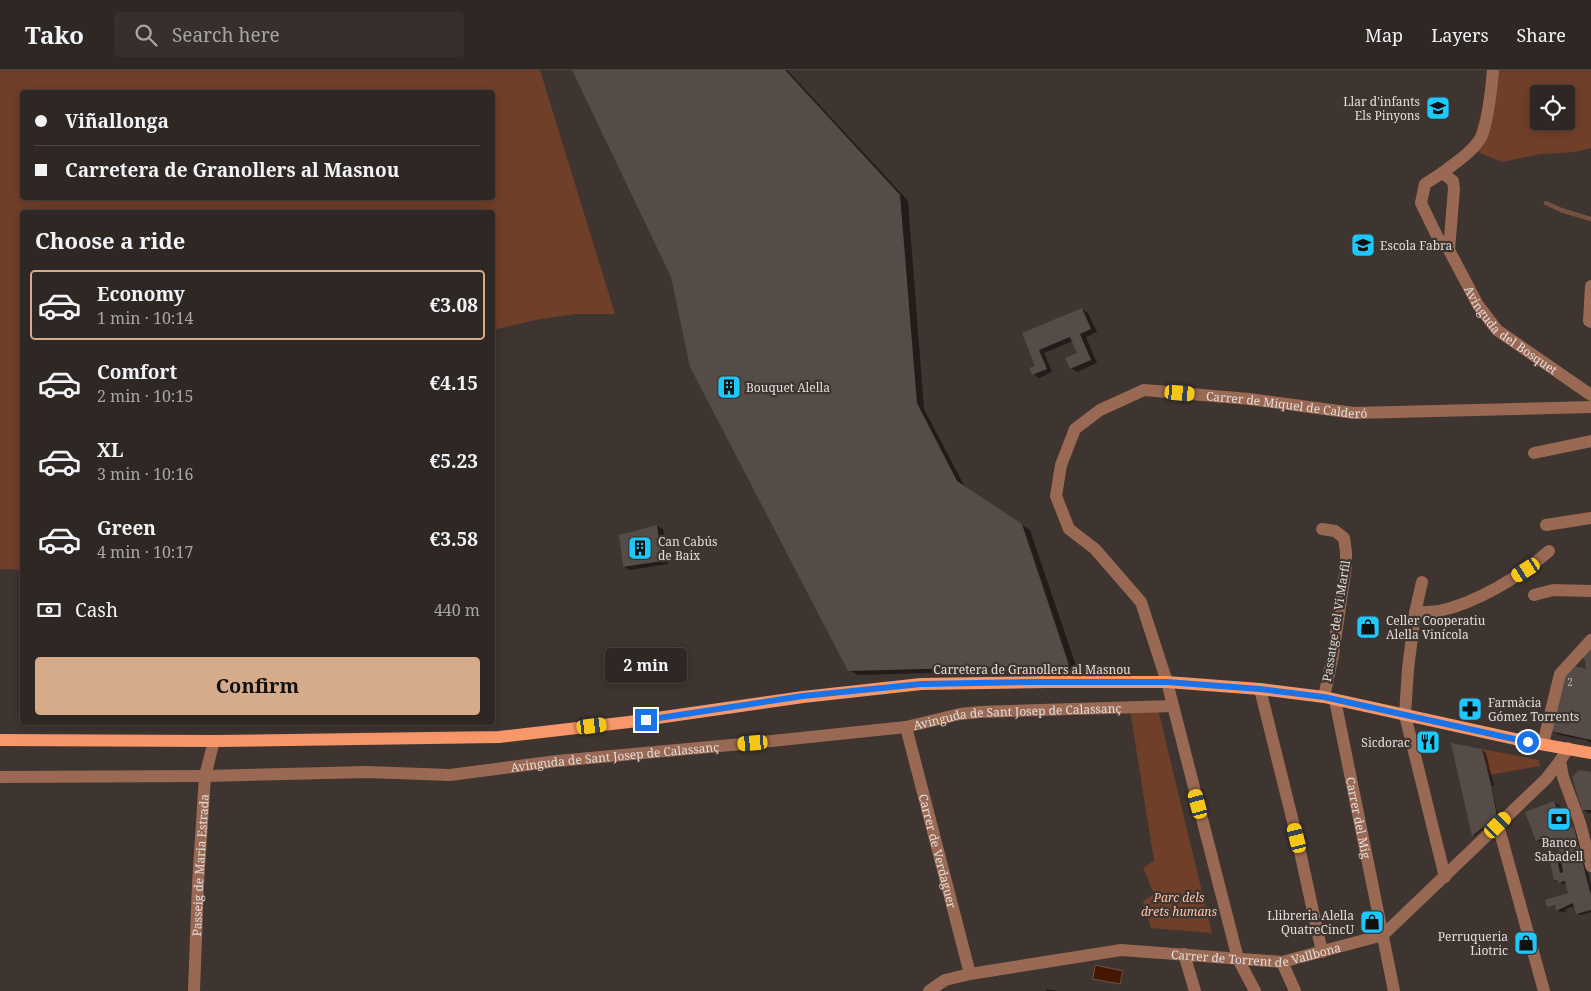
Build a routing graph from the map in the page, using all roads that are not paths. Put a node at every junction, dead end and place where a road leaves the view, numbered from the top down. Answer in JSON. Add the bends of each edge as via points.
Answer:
{"nodes":[{"id":1,"x":1493,"y":70,"type":"edge"},
{"id":2,"x":1442,"y":173,"type":"junction"},
{"id":3,"x":1449,"y":250,"type":"junction"},
{"id":4,"x":1591,"y":286,"type":"edge"},
{"id":5,"x":1591,"y":322,"type":"edge"},
{"id":6,"x":1591,"y":395,"type":"edge"},
{"id":7,"x":1591,"y":407,"type":"edge"},
{"id":8,"x":1591,"y":441,"type":"edge"},
{"id":9,"x":1534,"y":453,"type":"dead end"},
{"id":10,"x":1591,"y":518,"type":"edge"},
{"id":11,"x":1546,"y":525,"type":"dead end"},
{"id":12,"x":1322,"y":529,"type":"dead end"},
{"id":13,"x":1549,"y":551,"type":"dead end"},
{"id":14,"x":1422,"y":582,"type":"dead end"},
{"id":15,"x":1591,"y":590,"type":"edge"},
{"id":16,"x":1534,"y":595,"type":"dead end"},
{"id":17,"x":1415,"y":613,"type":"junction"},
{"id":18,"x":1591,"y":640,"type":"edge"},
{"id":19,"x":1167,"y":682,"type":"junction"},
{"id":20,"x":1260,"y":689,"type":"junction"},
{"id":21,"x":1330,"y":698,"type":"junction"},
{"id":22,"x":1172,"y":706,"type":"junction"},
{"id":23,"x":1405,"y":715,"type":"junction"},
{"id":24,"x":906,"y":727,"type":"junction"},
{"id":25,"x":0,"y":740,"type":"edge"},
{"id":26,"x":214,"y":741,"type":"junction"},
{"id":27,"x":1543,"y":744,"type":"junction"},
{"id":28,"x":1568,"y":748,"type":"junction"},
{"id":29,"x":1591,"y":753,"type":"edge"},
{"id":30,"x":1560,"y":761,"type":"junction"},
{"id":31,"x":205,"y":776,"type":"junction"},
{"id":32,"x":0,"y":777,"type":"edge"},
{"id":33,"x":1585,"y":822,"type":"edge"},
{"id":34,"x":1498,"y":825,"type":"junction"},
{"id":35,"x":1591,"y":866,"type":"edge"},
{"id":36,"x":1445,"y":877,"type":"junction"},
{"id":37,"x":1383,"y":935,"type":"junction"},
{"id":38,"x":1322,"y":952,"type":"junction"},
{"id":39,"x":1184,"y":954,"type":"junction"},
{"id":40,"x":1238,"y":959,"type":"junction"},
{"id":41,"x":1282,"y":962,"type":"junction"},
{"id":42,"x":970,"y":974,"type":"junction"},
{"id":43,"x":194,"y":991,"type":"edge"},
{"id":44,"x":930,"y":991,"type":"edge"},
{"id":45,"x":1195,"y":991,"type":"edge"},
{"id":46,"x":1255,"y":991,"type":"edge"},
{"id":47,"x":1295,"y":991,"type":"edge"},
{"id":48,"x":1394,"y":991,"type":"edge"},
{"id":49,"x":1544,"y":991,"type":"edge"}],
"edges":[{"from":1,"to":2,"type":"street","name":"Avinguda del Bosquet","via":[[1481,138]]},
{"from":2,"to":3,"type":"street","via":[[1453,181],[1454,189]]},
{"from":2,"to":3,"type":"street","name":"Avinguda del Bosquet","via":[[1424,184],[1421,203],[1438,238]]},
{"from":3,"to":6,"type":"street","name":"Avinguda del Bosquet","via":[[1478,305],[1497,330]]},
{"from":4,"to":5,"type":"street"},
{"from":7,"to":19,"type":"street","name":"Carrer de Miquel de Calderó","via":[[1354,413],[1144,390],[1100,410],[1075,429],[1061,464],[1056,496],[1070,529],[1095,549],[1141,602]]},
{"from":8,"to":9,"type":"street"},
{"from":10,"to":11,"type":"street"},
{"from":12,"to":21,"type":"street","name":"Passatge del Vi Marfil","via":[[1344,538],[1346,552]]},
{"from":13,"to":17,"type":"street","via":[[1516,576],[1469,601],[1439,611]]},
{"from":14,"to":17,"type":"street"},
{"from":15,"to":16,"type":"street","via":[[1553,590]]},
{"from":17,"to":23,"type":"street"},
{"from":18,"to":27,"type":"street","via":[[1560,674]]},
{"from":19,"to":20,"type":"main road","name":"Carretera de Granollers al Masnou"},
{"from":19,"to":22,"type":"street","name":"Carrer de Miquel de Calderó"},
{"from":19,"to":26,"type":"main road","name":"Carretera de Granollers al Masnou","via":[[921,684],[803,696],[499,737]]},
{"from":20,"to":21,"type":"main road","name":"Carretera de Granollers al Masnou"},
{"from":20,"to":38,"type":"street"},
{"from":21,"to":23,"type":"main road","name":"Carretera de Granollers al Masnou"},
{"from":21,"to":37,"type":"street","name":"Carrer del Mig"},
{"from":22,"to":24,"type":"street","name":"Avinguda de Sant Josep de Calassanç","via":[[1001,710],[960,714]]},
{"from":22,"to":40,"type":"street","name":"Carrer de Miquel de Calderó"},
{"from":23,"to":27,"type":"main road","name":"Carretera de Granollers al Masnou"},
{"from":23,"to":36,"type":"street"},
{"from":24,"to":31,"type":"street","name":"Avinguda de Sant Josep de Calassanç","via":[[557,761],[450,775],[367,772]]},
{"from":24,"to":42,"type":"street","name":"Carrer de Verdaguer"},
{"from":25,"to":26,"type":"main road","name":"Carretera de Granollers al Masnou"},
{"from":26,"to":31,"type":"street","name":"Passeig de Maria Estrada"},
{"from":27,"to":28,"type":"main road","name":"Carretera de Granollers al Masnou"},
{"from":28,"to":29,"type":"main road","name":"Carretera de Granollers al Masnou"},
{"from":28,"to":30,"type":"street","name":"Carrer de Torrent de Vallbona"},
{"from":30,"to":33,"type":"street","via":[[1563,777]]},
{"from":30,"to":34,"type":"street","name":"Carrer de Torrent de Vallbona"},
{"from":31,"to":32,"type":"street","name":"Avinguda de Sant Josep de Calassanç"},
{"from":31,"to":43,"type":"street","name":"Passeig de Maria Estrada"},
{"from":33,"to":35,"type":"street"},
{"from":34,"to":36,"type":"street","name":"Carrer de Torrent de Vallbona"},
{"from":34,"to":49,"type":"street"},
{"from":36,"to":37,"type":"street","name":"Carrer de Torrent de Vallbona"},
{"from":37,"to":38,"type":"street","name":"Carrer de Torrent de Vallbona"},
{"from":37,"to":48,"type":"street","name":"Carrer del Mig"},
{"from":38,"to":41,"type":"street","name":"Carrer de Torrent de Vallbona"},
{"from":39,"to":40,"type":"street","name":"Carrer de Torrent de Vallbona"},
{"from":39,"to":42,"type":"street","name":"Carrer de Torrent de Vallbona","via":[[1121,950]]},
{"from":39,"to":45,"type":"street"},
{"from":40,"to":41,"type":"street","name":"Carrer de Torrent de Vallbona"},
{"from":40,"to":46,"type":"street","name":"Carrer de Miquel de Calderó"},
{"from":41,"to":47,"type":"street"},
{"from":42,"to":44,"type":"street","name":"Carrer de Torrent de Vallbona","via":[[945,980]]}]}
